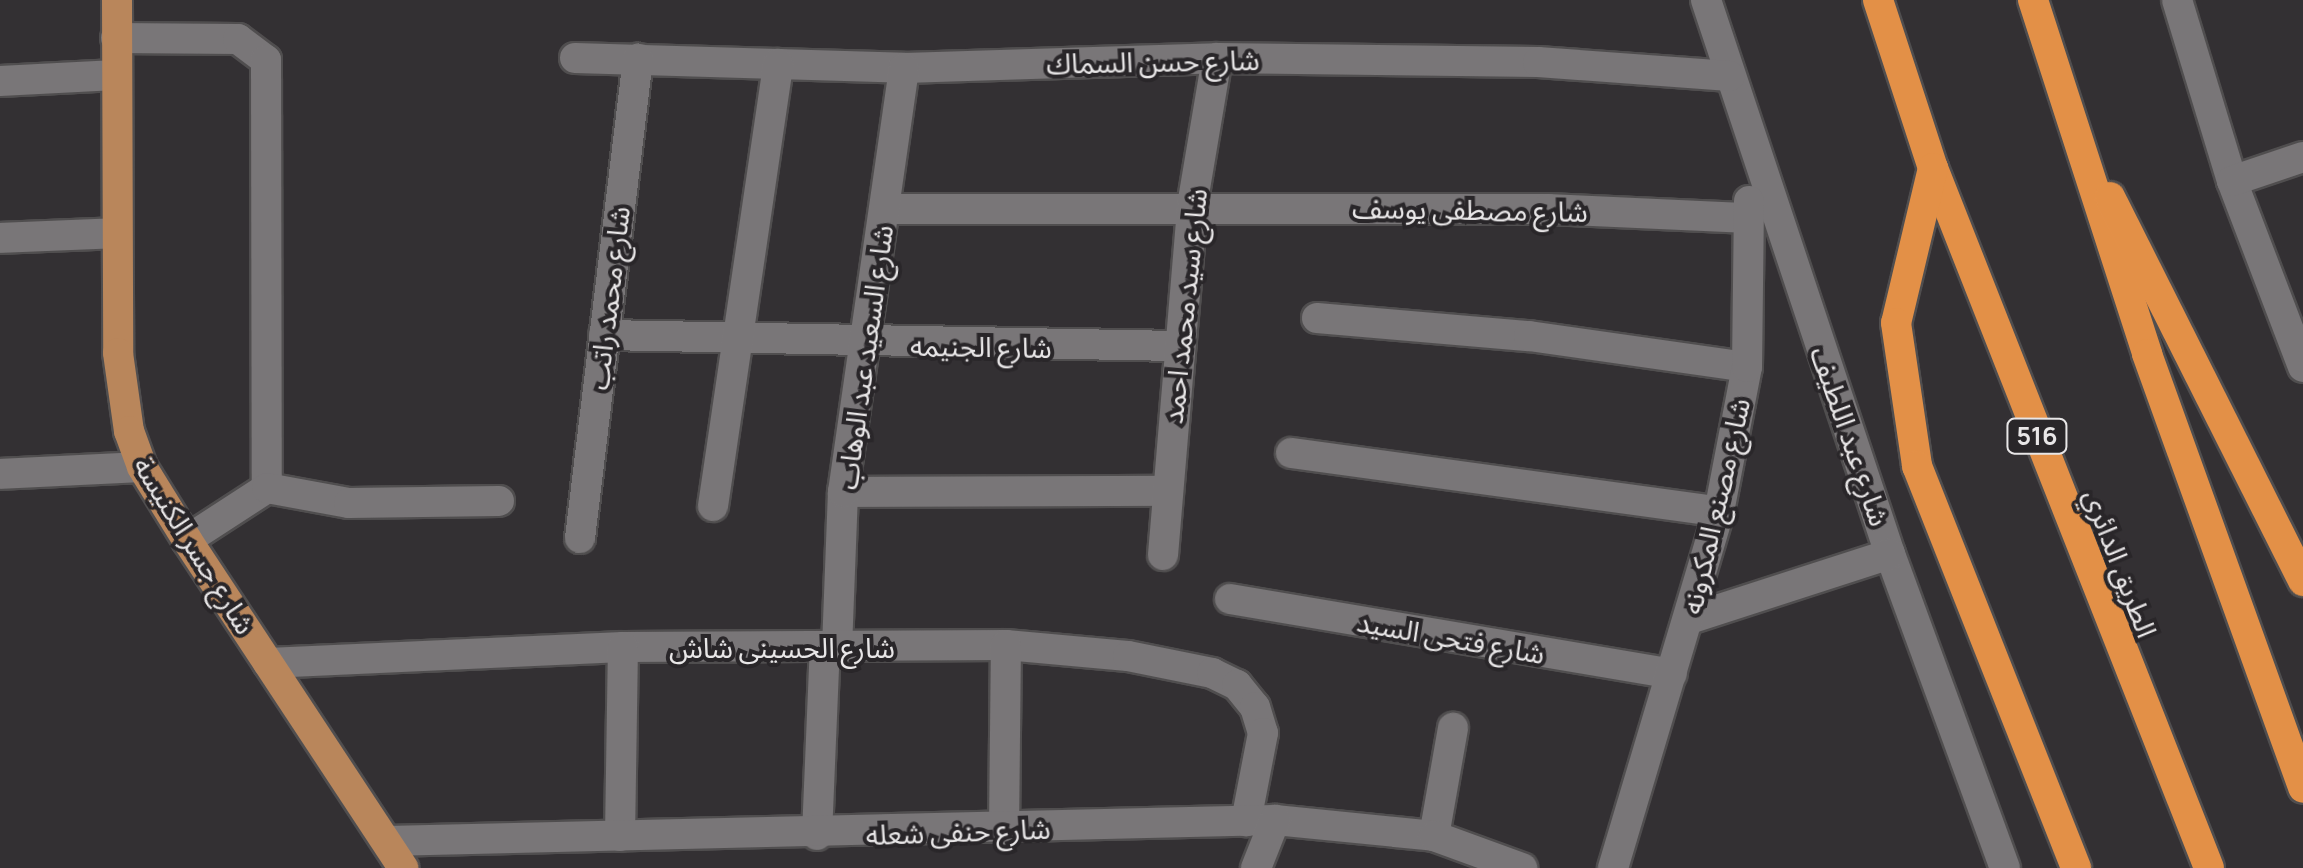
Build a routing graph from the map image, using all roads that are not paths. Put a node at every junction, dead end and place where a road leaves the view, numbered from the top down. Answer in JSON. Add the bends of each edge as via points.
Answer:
{"nodes":[{"id":1,"x":117,"y":0,"type":"edge"},
{"id":2,"x":1706,"y":0,"type":"edge"},
{"id":3,"x":1878,"y":0,"type":"edge"},
{"id":4,"x":2033,"y":0,"type":"edge"},
{"id":5,"x":2177,"y":0,"type":"edge"},
{"id":6,"x":116,"y":38,"type":"junction"},
{"id":7,"x":576,"y":58,"type":"dead end"},
{"id":8,"x":638,"y":58,"type":"junction"},
{"id":9,"x":1216,"y":58,"type":"junction"},
{"id":10,"x":778,"y":64,"type":"junction"},
{"id":11,"x":904,"y":68,"type":"junction"},
{"id":12,"x":116,"y":75,"type":"junction"},
{"id":13,"x":1729,"y":76,"type":"junction"},
{"id":14,"x":0,"y":81,"type":"edge"},
{"id":15,"x":2069,"y":120,"type":"junction"},
{"id":16,"x":1749,"y":133,"type":"junction"},
{"id":17,"x":2303,"y":156,"type":"edge"},
{"id":18,"x":1932,"y":168,"type":"junction"},
{"id":19,"x":2232,"y":181,"type":"junction"},
{"id":20,"x":1192,"y":206,"type":"junction"},
{"id":21,"x":886,"y":209,"type":"junction"},
{"id":22,"x":1749,"y":218,"type":"junction"},
{"id":23,"x":118,"y":233,"type":"junction"},
{"id":24,"x":0,"y":238,"type":"edge"},
{"id":25,"x":2290,"y":294,"type":"edge"},
{"id":26,"x":1316,"y":318,"type":"dead end"},
{"id":27,"x":604,"y":335,"type":"junction"},
{"id":28,"x":740,"y":340,"type":"junction"},
{"id":29,"x":866,"y":344,"type":"junction"},
{"id":30,"x":1178,"y":346,"type":"junction"},
{"id":31,"x":1747,"y":367,"type":"junction"},
{"id":32,"x":2303,"y":367,"type":"edge"},
{"id":33,"x":1291,"y":453,"type":"dead end"},
{"id":34,"x":142,"y":468,"type":"junction"},
{"id":35,"x":0,"y":474,"type":"edge"},
{"id":36,"x":267,"y":488,"type":"junction"},
{"id":37,"x":843,"y":492,"type":"junction"},
{"id":38,"x":1168,"y":492,"type":"junction"},
{"id":39,"x":498,"y":501,"type":"dead end"},
{"id":40,"x":713,"y":506,"type":"dead end"},
{"id":41,"x":1719,"y":512,"type":"junction"},
{"id":42,"x":580,"y":538,"type":"dead end"},
{"id":43,"x":186,"y":540,"type":"junction"},
{"id":44,"x":1163,"y":554,"type":"dead end"},
{"id":45,"x":1890,"y":554,"type":"junction"},
{"id":46,"x":2303,"y":581,"type":"edge"},
{"id":47,"x":1230,"y":599,"type":"dead end"},
{"id":48,"x":1689,"y":619,"type":"junction"},
{"id":49,"x":623,"y":646,"type":"junction"},
{"id":50,"x":1006,"y":646,"type":"junction"},
{"id":51,"x":831,"y":648,"type":"junction"},
{"id":52,"x":268,"y":663,"type":"junction"},
{"id":53,"x":1672,"y":674,"type":"junction"},
{"id":54,"x":1453,"y":728,"type":"dead end"},
{"id":55,"x":2303,"y":788,"type":"edge"},
{"id":56,"x":1260,"y":820,"type":"junction"},
{"id":57,"x":1004,"y":830,"type":"junction"},
{"id":58,"x":817,"y":834,"type":"junction"},
{"id":59,"x":620,"y":836,"type":"junction"},
{"id":60,"x":1434,"y":836,"type":"junction"},
{"id":61,"x":387,"y":841,"type":"junction"},
{"id":62,"x":404,"y":868,"type":"edge"},
{"id":63,"x":1256,"y":868,"type":"edge"},
{"id":64,"x":1522,"y":868,"type":"edge"},
{"id":65,"x":1613,"y":868,"type":"edge"},
{"id":66,"x":2005,"y":868,"type":"edge"},
{"id":67,"x":2076,"y":868,"type":"edge"},
{"id":68,"x":2209,"y":868,"type":"edge"}],
"edges":[{"from":1,"to":6,"type":"main road","name":"شارع جسر الكنيسة"},
{"from":2,"to":13,"type":"street","name":"شارع عبد اللطيف"},
{"from":3,"to":18,"type":"highway","name":"الطريق الدائري","number":"516"},
{"from":4,"to":15,"type":"highway"},
{"from":5,"to":19,"type":"street"},
{"from":6,"to":12,"type":"main road","name":"شارع جسر الكنيسة"},
{"from":6,"to":36,"type":"street","via":[[238,39],[266,60]]},
{"from":7,"to":8,"type":"street","name":"شارع حسن السماك"},
{"from":8,"to":10,"type":"street","name":"شارع حسن السماك"},
{"from":8,"to":27,"type":"street","name":"شارع محمد راتب"},
{"from":9,"to":11,"type":"street","name":"شارع حسن السماك"},
{"from":9,"to":13,"type":"street","name":"شارع حسن السماك","via":[[1538,62]]},
{"from":9,"to":20,"type":"street","name":"شارع سيد محمد احمد"},
{"from":10,"to":11,"type":"street","name":"شارع حسن السماك"},
{"from":10,"to":28,"type":"street"},
{"from":11,"to":21,"type":"street","name":"شارع السعيد عبد الوهاب"},
{"from":12,"to":14,"type":"street"},
{"from":12,"to":23,"type":"main road","name":"شارع جسر الكنيسة"},
{"from":13,"to":16,"type":"street","name":"شارع عبد اللطيف"},
{"from":15,"to":46,"type":"highway"},
{"from":15,"to":55,"type":"highway"},
{"from":16,"to":22,"type":"street","name":"شارع مصنع المكرونه"},
{"from":16,"to":45,"type":"street","name":"شارع عبد اللطيف"},
{"from":17,"to":19,"type":"street"},
{"from":18,"to":67,"type":"highway","via":[[1896,322],[1917,466]]},
{"from":18,"to":68,"type":"highway","name":"الطريق الدائري","number":"516"},
{"from":19,"to":25,"type":"street"},
{"from":20,"to":21,"type":"street","name":"شارع مصطفى يوسف"},
{"from":20,"to":22,"type":"street","name":"شارع مصطفى يوسف","via":[[1548,208]]},
{"from":20,"to":30,"type":"street","name":"شارع سيد محمد احمد"},
{"from":21,"to":29,"type":"street","name":"شارع السعيد عبد الوهاب"},
{"from":22,"to":31,"type":"street","name":"شارع مصنع المكرونه"},
{"from":23,"to":24,"type":"street"},
{"from":23,"to":34,"type":"main road","name":"شارع جسر الكنيسة","via":[[121,392]]},
{"from":25,"to":32,"type":"street"},
{"from":26,"to":31,"type":"street","via":[[1530,336]]},
{"from":27,"to":28,"type":"street","name":"شارع الجنيمه"},
{"from":27,"to":42,"type":"street","name":"شارع محمد راتب"},
{"from":28,"to":29,"type":"street","name":"شارع الجنيمه"},
{"from":28,"to":40,"type":"street"},
{"from":29,"to":30,"type":"street","name":"شارع الجنيمه"},
{"from":29,"to":37,"type":"street","name":"شارع السعيد عبد الوهاب"},
{"from":30,"to":38,"type":"street","name":"شارع سيد محمد احمد"},
{"from":31,"to":41,"type":"street","name":"شارع مصنع المكرونه"},
{"from":33,"to":41,"type":"street"},
{"from":34,"to":35,"type":"street"},
{"from":34,"to":43,"type":"main road","name":"شارع جسر الكنيسة"},
{"from":36,"to":39,"type":"street","via":[[349,503]]},
{"from":36,"to":43,"type":"street"},
{"from":37,"to":38,"type":"street"},
{"from":37,"to":51,"type":"street","name":"شارع السعيد عبد الوهاب"},
{"from":38,"to":44,"type":"street","name":"شارع سيد محمد احمد"},
{"from":41,"to":48,"type":"street","name":"شارع مصنع المكرونه"},
{"from":43,"to":52,"type":"main road","name":"شارع جسر الكنيسة"},
{"from":45,"to":48,"type":"street"},
{"from":45,"to":66,"type":"street","name":"شارع عبد اللطيف"},
{"from":47,"to":53,"type":"street","name":"شارع فتحى السيد"},
{"from":48,"to":53,"type":"street","name":"شارع مصنع المكرونه"},
{"from":49,"to":51,"type":"street","name":"شارع الحسينى شاش"},
{"from":49,"to":52,"type":"street","name":"شارع الحسينى شاش"},
{"from":49,"to":59,"type":"street"},
{"from":50,"to":51,"type":"street","name":"شارع الحسينى شاش"},
{"from":50,"to":56,"type":"street","name":"شارع الحسينى شاش","via":[[1128,656],[1237,686],[1254,706],[1262,733]]},
{"from":50,"to":57,"type":"street"},
{"from":51,"to":58,"type":"street","name":"شارع السعيد عبد الوهاب"},
{"from":52,"to":61,"type":"main road","name":"شارع جسر الكنيسة"},
{"from":53,"to":65,"type":"street","name":"شارع مصنع المكرونه"},
{"from":54,"to":60,"type":"street"},
{"from":56,"to":57,"type":"street","name":"شارع حنفى شعله"},
{"from":56,"to":60,"type":"street","name":"شارع حنفى شعله"},
{"from":56,"to":63,"type":"street"},
{"from":57,"to":58,"type":"street","name":"شارع حنفى شعله"},
{"from":58,"to":59,"type":"street","name":"شارع حنفى شعله"},
{"from":59,"to":61,"type":"street","name":"شارع حنفى شعله"},
{"from":60,"to":64,"type":"street","name":"شارع حنفى شعله"},
{"from":61,"to":62,"type":"main road","name":"شارع جسر الكنيسة"}]}
